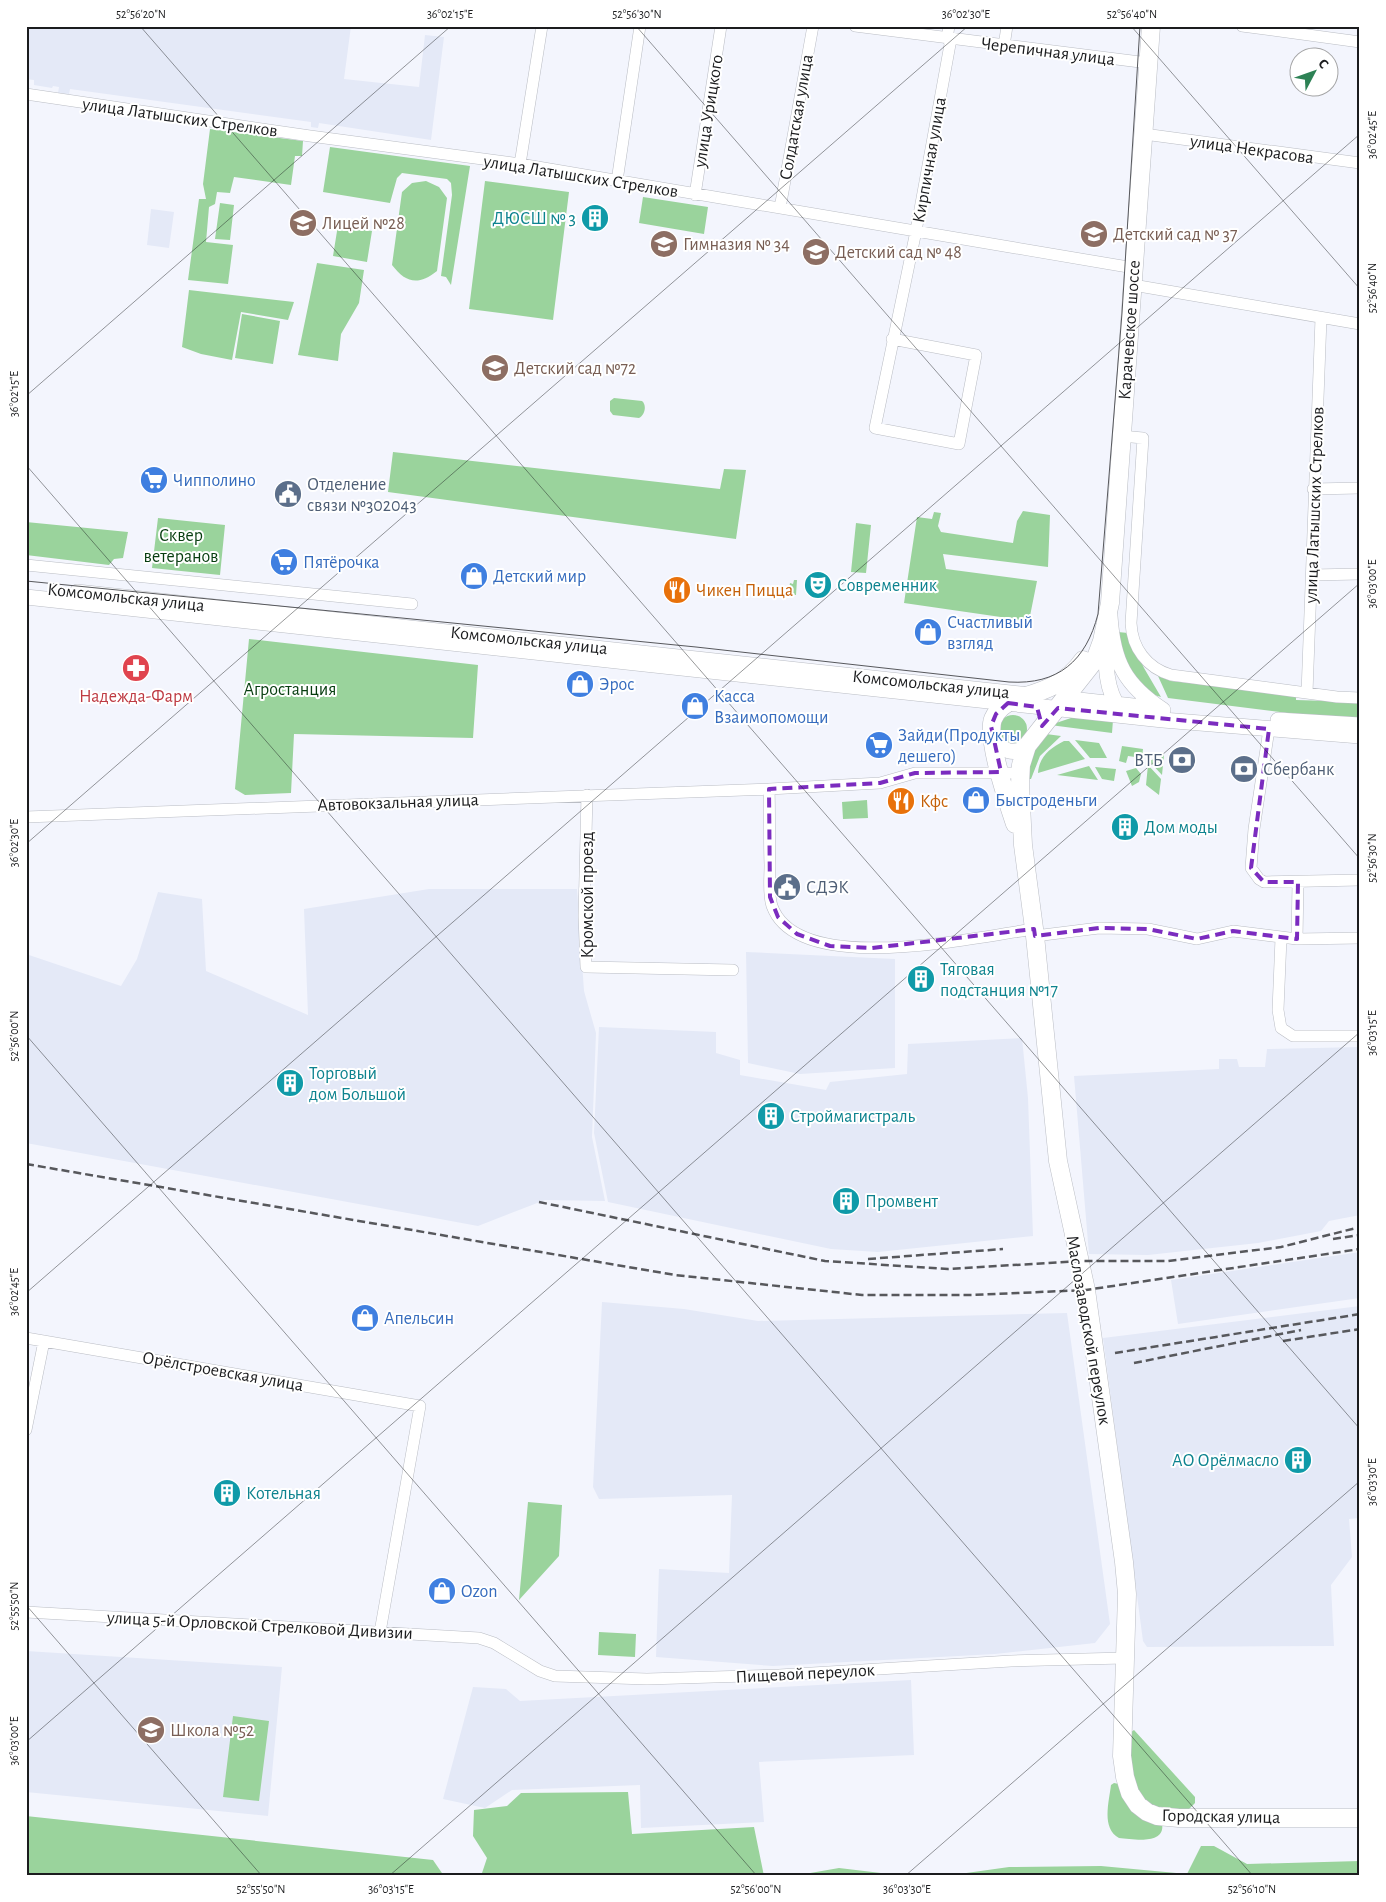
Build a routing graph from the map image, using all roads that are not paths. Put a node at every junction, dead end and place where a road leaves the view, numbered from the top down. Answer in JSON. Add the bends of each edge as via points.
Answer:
{"nodes":[{"id":1,"x":542,"y":26,"type":"edge"},
{"id":2,"x":640,"y":26,"type":"edge"},
{"id":3,"x":721,"y":26,"type":"edge"},
{"id":4,"x":813,"y":26,"type":"edge"},
{"id":5,"x":855,"y":26,"type":"edge"},
{"id":6,"x":949,"y":26,"type":"edge"},
{"id":7,"x":1007,"y":26,"type":"edge"},
{"id":8,"x":1151,"y":26,"type":"edge"},
{"id":9,"x":1242,"y":26,"type":"edge"},
{"id":10,"x":873,"y":27,"type":"edge"},
{"id":11,"x":949,"y":39,"type":"junction"},
{"id":12,"x":1360,"y":42,"type":"edge"},
{"id":13,"x":1004,"y":46,"type":"junction"},
{"id":14,"x":1148,"y":63,"type":"junction"},
{"id":15,"x":26,"y":94,"type":"edge"},
{"id":16,"x":1144,"y":134,"type":"junction"},
{"id":17,"x":1360,"y":163,"type":"edge"},
{"id":18,"x":520,"y":164,"type":"junction"},
{"id":19,"x":617,"y":181,"type":"junction"},
{"id":20,"x":695,"y":195,"type":"junction"},
{"id":21,"x":780,"y":208,"type":"junction"},
{"id":22,"x":916,"y":231,"type":"junction"},
{"id":23,"x":1133,"y":276,"type":"junction"},
{"id":24,"x":1321,"y":318,"type":"junction"},
{"id":25,"x":1360,"y":324,"type":"edge"},
{"id":26,"x":892,"y":339,"type":"junction"},
{"id":27,"x":1121,"y":436,"type":"junction"},
{"id":28,"x":1360,"y":488,"type":"edge"},
{"id":29,"x":1313,"y":489,"type":"junction"},
{"id":30,"x":26,"y":565,"type":"edge"},
{"id":31,"x":1360,"y":574,"type":"edge"},
{"id":32,"x":1312,"y":575,"type":"junction"},
{"id":33,"x":26,"y":587,"type":"edge"},
{"id":34,"x":26,"y":597,"type":"edge"},
{"id":35,"x":1110,"y":603,"type":"junction"},
{"id":36,"x":412,"y":604,"type":"dead end"},
{"id":37,"x":1307,"y":693,"type":"junction"},
{"id":38,"x":1360,"y":698,"type":"edge"},
{"id":39,"x":967,"y":699,"type":"junction"},
{"id":40,"x":1034,"y":701,"type":"junction"},
{"id":41,"x":1008,"y":703,"type":"junction"},
{"id":42,"x":1062,"y":703,"type":"junction"},
{"id":43,"x":1121,"y":710,"type":"junction"},
{"id":44,"x":1164,"y":710,"type":"junction"},
{"id":45,"x":1360,"y":725,"type":"edge"},
{"id":46,"x":1269,"y":730,"type":"junction"},
{"id":47,"x":992,"y":732,"type":"junction"},
{"id":48,"x":1360,"y":736,"type":"edge"},
{"id":49,"x":1031,"y":740,"type":"junction"},
{"id":50,"x":1001,"y":772,"type":"junction"},
{"id":51,"x":1020,"y":773,"type":"junction"},
{"id":52,"x":769,"y":789,"type":"junction"},
{"id":53,"x":587,"y":796,"type":"junction"},
{"id":54,"x":26,"y":817,"type":"edge"},
{"id":55,"x":1023,"y":845,"type":"junction"},
{"id":56,"x":1360,"y":880,"type":"edge"},
{"id":57,"x":1298,"y":882,"type":"junction"},
{"id":58,"x":1034,"y":933,"type":"junction"},
{"id":59,"x":1281,"y":938,"type":"junction"},
{"id":60,"x":1360,"y":938,"type":"edge"},
{"id":61,"x":1297,"y":939,"type":"junction"},
{"id":62,"x":733,"y":970,"type":"dead end"},
{"id":63,"x":1360,"y":1036,"type":"edge"},
{"id":64,"x":26,"y":1338,"type":"edge"},
{"id":65,"x":44,"y":1342,"type":"junction"},
{"id":66,"x":26,"y":1430,"type":"edge"},
{"id":67,"x":26,"y":1612,"type":"edge"},
{"id":68,"x":380,"y":1632,"type":"junction"},
{"id":69,"x":494,"y":1643,"type":"joint"},
{"id":70,"x":1124,"y":1658,"type":"junction"},
{"id":71,"x":1122,"y":1756,"type":"joint"},
{"id":72,"x":1360,"y":1818,"type":"edge"}],
"edges":[{"from":1,"to":18,"type":"street"},
{"from":2,"to":19,"type":"street"},
{"from":3,"to":20,"type":"street","name":"улица Урицкого"},
{"from":4,"to":21,"type":"street","name":"Солдатская улица"},
{"from":5,"to":10,"type":"street","name":"Черепичная улица"},
{"from":6,"to":11,"type":"street"},
{"from":7,"to":13,"type":"street"},
{"from":8,"to":14,"type":"highway","name":"Карачевское шоссе"},
{"from":9,"to":12,"type":"street"},
{"from":10,"to":11,"type":"street","name":"Черепичная улица"},
{"from":11,"to":13,"type":"street","name":"Черепичная улица"},
{"from":11,"to":22,"type":"street","name":"Кирпичная улица"},
{"from":13,"to":14,"type":"street","name":"Черепичная улица"},
{"from":14,"to":16,"type":"highway","name":"Карачевское шоссе"},
{"from":15,"to":18,"type":"street","name":"улица Латышских Стрелков"},
{"from":16,"to":17,"type":"street","name":"улица Некрасова"},
{"from":16,"to":23,"type":"highway","name":"Карачевское шоссе"},
{"from":18,"to":19,"type":"street","name":"улица Латышских Стрелков"},
{"from":19,"to":20,"type":"street","name":"улица Латышских Стрелков"},
{"from":20,"to":21,"type":"street","name":"улица Латышских Стрелков"},
{"from":21,"to":22,"type":"street","name":"улица Латышских Стрелков"},
{"from":22,"to":23,"type":"street","name":"улица Латышских Стрелков"},
{"from":22,"to":26,"type":"street","name":"Кирпичная улица"},
{"from":23,"to":24,"type":"street","name":"улица Латышских Стрелков"},
{"from":23,"to":27,"type":"highway","name":"Карачевское шоссе"},
{"from":24,"to":25,"type":"street","name":"улица Латышских Стрелков"},
{"from":24,"to":29,"type":"street","name":"улица Латышских Стрелков"},
{"from":26,"to":26,"type":"street","name":"Кирпичная улица","via":[[875,428],[958,444],[976,355]]},
{"from":27,"to":35,"type":"highway","name":"Карачевское шоссе"},
{"from":27,"to":37,"type":"street","via":[[1143,438],[1131,623],[1135,645],[1142,657],[1152,667],[1171,675]]},
{"from":28,"to":29,"type":"street"},
{"from":29,"to":32,"type":"street","name":"улица Латышских Стрелков"},
{"from":30,"to":36,"type":"street"},
{"from":31,"to":32,"type":"street"},
{"from":32,"to":37,"type":"street","name":"улица Латышских Стрелков"},
{"from":33,"to":40,"type":"main road","name":"Комсомольская улица"},
{"from":34,"to":39,"type":"main road","name":"Комсомольская улица"},
{"from":35,"to":40,"type":"highway","via":[[1094,643],[1080,665]]},
{"from":35,"to":42,"type":"highway","via":[[1102,641],[1094,660]]},
{"from":35,"to":43,"type":"main road","via":[[1106,670]]},
{"from":35,"to":44,"type":"main road","via":[[1112,642],[1126,676],[1137,690]]},
{"from":37,"to":38,"type":"street"},
{"from":39,"to":41,"type":"main road","name":"Комсомольская улица"},
{"from":39,"to":47,"type":"main road","via":[[982,708]]},
{"from":40,"to":41,"type":"highway","name":"Комсомольская улица"},
{"from":40,"to":42,"type":"main road","name":"Комсомольская улица"},
{"from":40,"to":49,"type":"main road","via":[[1039,718]]},
{"from":41,"to":47,"type":"highway","via":[[996,714]]},
{"from":42,"to":43,"type":"main road","name":"Комсомольская улица"},
{"from":42,"to":49,"type":"highway"},
{"from":43,"to":44,"type":"main road","name":"Комсомольская улица"},
{"from":43,"to":46,"type":"main road","name":"Комсомольская улица"},
{"from":44,"to":45,"type":"main road","name":"Комсомольская улица"},
{"from":46,"to":48,"type":"main road","name":"Комсомольская улица"},
{"from":46,"to":57,"type":"street","via":[[1251,868],[1264,882]]},
{"from":47,"to":49,"type":"main road","via":[[1004,750],[1011,752],[1022,751]]},
{"from":47,"to":50,"type":"highway","name":"Маслозаводской переулок"},
{"from":49,"to":51,"type":"highway","name":"Маслозаводской переулок"},
{"from":50,"to":51,"type":"street","name":"Автовокзальная улица"},
{"from":50,"to":52,"type":"street","name":"Автовокзальная улица","via":[[915,773],[880,784]]},
{"from":50,"to":55,"type":"highway","name":"Маслозаводской переулок"},
{"from":51,"to":55,"type":"highway","name":"Маслозаводской переулок"},
{"from":52,"to":53,"type":"street","name":"Автовокзальная улица"},
{"from":52,"to":58,"type":"street","via":[[770,897],[785,926],[802,936],[830,946],[872,948]]},
{"from":53,"to":54,"type":"street","name":"Автовокзальная улица"},
{"from":53,"to":62,"type":"street","name":"Кромской проезд","via":[[586,967]]},
{"from":55,"to":58,"type":"highway","name":"Маслозаводской переулок"},
{"from":56,"to":57,"type":"street"},
{"from":57,"to":61,"type":"street"},
{"from":58,"to":59,"type":"street","via":[[1099,928],[1148,929],[1197,938],[1233,931]]},
{"from":58,"to":70,"type":"highway","name":"Маслозаводской переулок","via":[[1058,1161],[1086,1290],[1123,1552],[1126,1594]]},
{"from":59,"to":61,"type":"street"},
{"from":59,"to":63,"type":"street","via":[[1278,1010],[1281,1028],[1293,1036]]},
{"from":60,"to":61,"type":"street"},
{"from":64,"to":65,"type":"street","name":"Орёлстроевская улица"},
{"from":65,"to":66,"type":"street"},
{"from":65,"to":68,"type":"street","name":"Орёлстроевская улица","via":[[54,1341],[420,1406]]},
{"from":67,"to":68,"type":"street","name":"улица 5-й Орловской Стрелковой Дивизии"},
{"from":68,"to":69,"type":"street","name":"улица 5-й Орловской Стрелковой Дивизии","via":[[465,1637]]},
{"from":69,"to":70,"type":"street","name":"Пищевой переулок","via":[[548,1675],[635,1678],[779,1675],[1011,1661]]},
{"from":70,"to":71,"type":"highway","name":"Маслозаводской переулок"},
{"from":71,"to":72,"type":"highway","name":"Городская улица","via":[[1130,1794],[1138,1805],[1157,1816]]}]}
